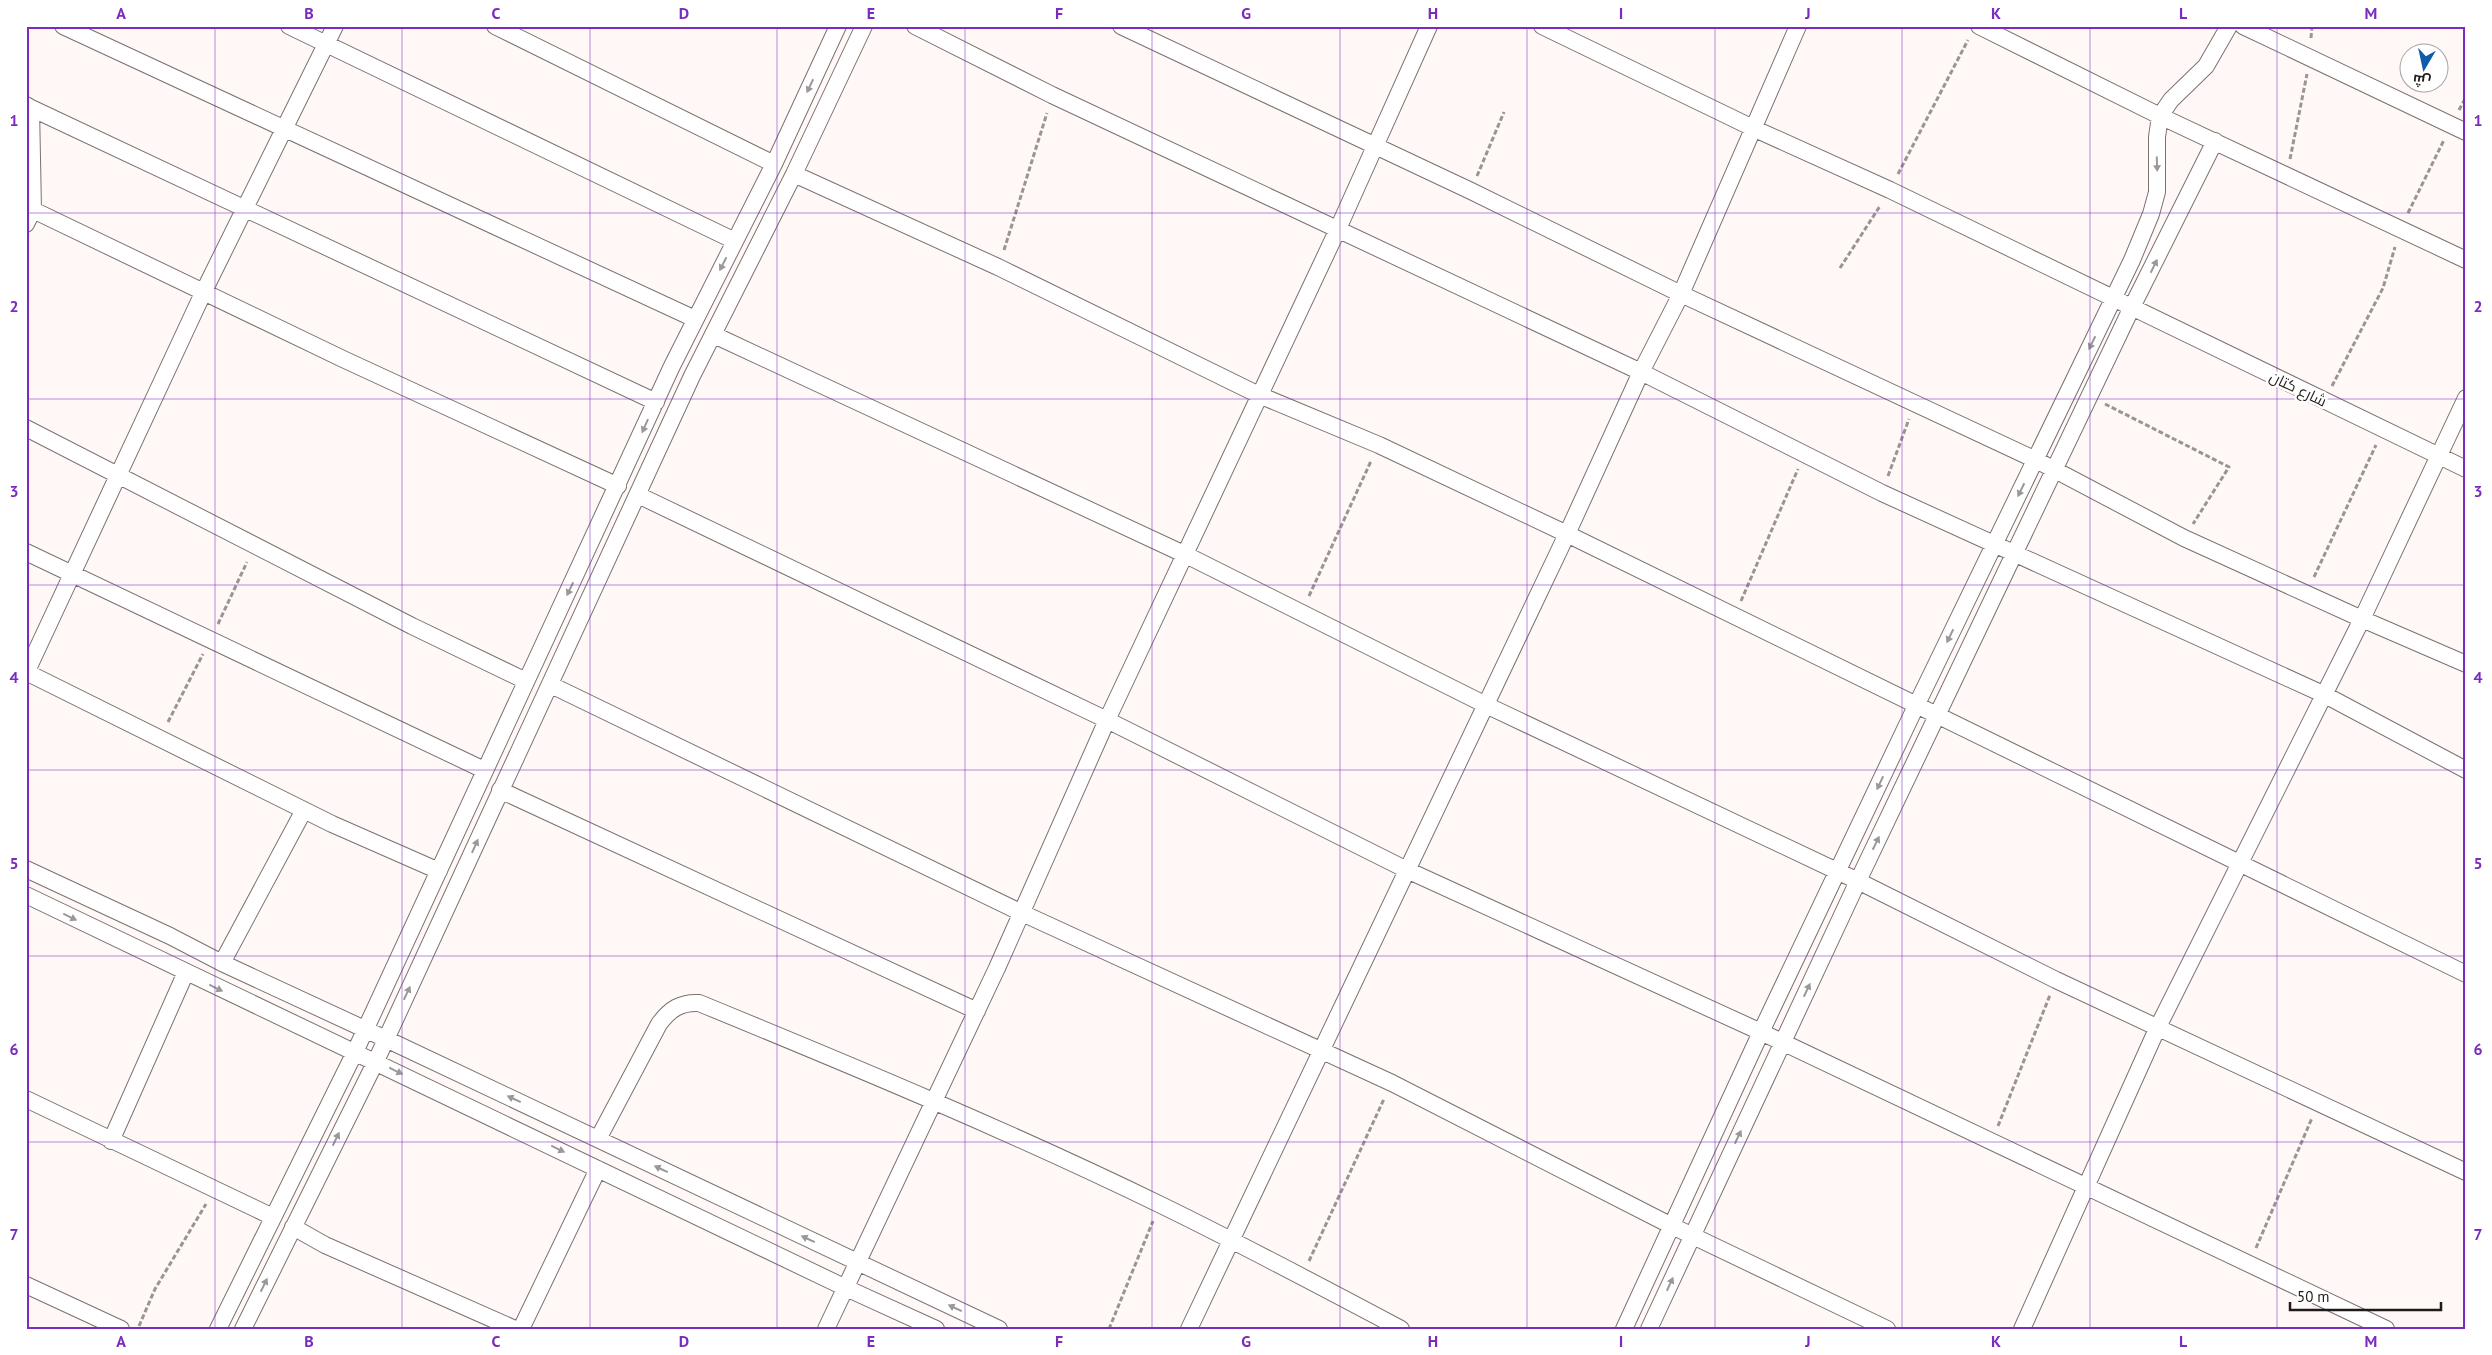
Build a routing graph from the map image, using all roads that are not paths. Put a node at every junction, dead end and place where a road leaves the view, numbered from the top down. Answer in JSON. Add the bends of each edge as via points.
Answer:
{"nodes":[{"id":1,"x":64,"y":26,"type":"edge"},
{"id":2,"x":289,"y":26,"type":"edge"},
{"id":3,"x":335,"y":26,"type":"edge"},
{"id":4,"x":495,"y":26,"type":"edge"},
{"id":5,"x":838,"y":26,"type":"edge"},
{"id":6,"x":864,"y":26,"type":"edge"},
{"id":7,"x":915,"y":26,"type":"edge"},
{"id":8,"x":1121,"y":26,"type":"edge"},
{"id":9,"x":1429,"y":26,"type":"edge"},
{"id":10,"x":1542,"y":26,"type":"edge"},
{"id":11,"x":1798,"y":26,"type":"edge"},
{"id":12,"x":2229,"y":26,"type":"edge"},
{"id":13,"x":2243,"y":26,"type":"edge"},
{"id":14,"x":1974,"y":31,"type":"edge"},
{"id":15,"x":326,"y":44,"type":"junction"},
{"id":16,"x":824,"y":58,"type":"junction"},
{"id":17,"x":844,"y":68,"type":"junction"},
{"id":18,"x":29,"y":106,"type":"edge"},
{"id":19,"x":2160,"y":116,"type":"junction"},
{"id":20,"x":2459,"y":128,"type":"edge"},
{"id":21,"x":1755,"y":129,"type":"junction"},
{"id":22,"x":285,"y":130,"type":"junction"},
{"id":23,"x":2215,"y":141,"type":"junction"},
{"id":24,"x":1375,"y":146,"type":"junction"},
{"id":25,"x":774,"y":164,"type":"junction"},
{"id":26,"x":794,"y":174,"type":"junction"},
{"id":27,"x":245,"y":208,"type":"junction"},
{"id":28,"x":30,"y":217,"type":"edge"},
{"id":29,"x":1337,"y":231,"type":"junction"},
{"id":30,"x":735,"y":241,"type":"junction"},
{"id":31,"x":2466,"y":260,"type":"edge"},
{"id":32,"x":204,"y":291,"type":"junction"},
{"id":33,"x":1682,"y":294,"type":"junction"},
{"id":34,"x":2113,"y":299,"type":"junction"},
{"id":35,"x":2131,"y":309,"type":"junction"},
{"id":36,"x":695,"y":319,"type":"junction"},
{"id":37,"x":714,"y":335,"type":"junction"},
{"id":38,"x":1641,"y":372,"type":"junction"},
{"id":39,"x":1259,"y":395,"type":"junction"},
{"id":40,"x":2466,"y":398,"type":"edge"},
{"id":41,"x":656,"y":402,"type":"junction"},
{"id":42,"x":26,"y":428,"type":"edge"},
{"id":43,"x":2440,"y":456,"type":"junction"},
{"id":44,"x":2036,"y":460,"type":"junction"},
{"id":45,"x":2466,"y":469,"type":"edge"},
{"id":46,"x":2054,"y":470,"type":"junction"},
{"id":47,"x":119,"y":474,"type":"junction"},
{"id":48,"x":618,"y":486,"type":"junction"},
{"id":49,"x":638,"y":496,"type":"junction"},
{"id":50,"x":1567,"y":534,"type":"junction"},
{"id":51,"x":1994,"y":543,"type":"junction"},
{"id":52,"x":26,"y":552,"type":"edge"},
{"id":53,"x":2016,"y":554,"type":"junction"},
{"id":54,"x":1186,"y":555,"type":"junction"},
{"id":55,"x":581,"y":567,"type":"junction"},
{"id":56,"x":74,"y":575,"type":"junction"},
{"id":57,"x":601,"y":576,"type":"junction"},
{"id":58,"x":2362,"y":619,"type":"junction"},
{"id":59,"x":2466,"y":664,"type":"edge"},
{"id":60,"x":26,"y":673,"type":"edge"},
{"id":61,"x":526,"y":682,"type":"junction"},
{"id":62,"x":551,"y":686,"type":"junction"},
{"id":63,"x":2324,"y":695,"type":"junction"},
{"id":64,"x":1486,"y":704,"type":"junction"},
{"id":65,"x":1916,"y":706,"type":"junction"},
{"id":66,"x":1937,"y":716,"type":"junction"},
{"id":67,"x":1107,"y":720,"type":"junction"},
{"id":68,"x":484,"y":770,"type":"junction"},
{"id":69,"x":2466,"y":770,"type":"edge"},
{"id":70,"x":500,"y":790,"type":"junction"},
{"id":71,"x":304,"y":810,"type":"junction"},
{"id":72,"x":2241,"y":863,"type":"junction"},
{"id":73,"x":26,"y":869,"type":"edge"},
{"id":74,"x":439,"y":870,"type":"junction"},
{"id":75,"x":1407,"y":870,"type":"junction"},
{"id":76,"x":1838,"y":871,"type":"junction"},
{"id":77,"x":1858,"y":881,"type":"junction"},
{"id":78,"x":26,"y":896,"type":"edge"},
{"id":79,"x":1022,"y":913,"type":"junction"},
{"id":80,"x":222,"y":963,"type":"junction"},
{"id":81,"x":186,"y":972,"type":"junction"},
{"id":82,"x":2466,"y":974,"type":"edge"},
{"id":83,"x":977,"y":1011,"type":"junction"},
{"id":84,"x":2157,"y":1028,"type":"junction"},
{"id":85,"x":366,"y":1029,"type":"junction"},
{"id":86,"x":1761,"y":1032,"type":"junction"},
{"id":87,"x":386,"y":1038,"type":"junction"},
{"id":88,"x":1782,"y":1043,"type":"junction"},
{"id":89,"x":1321,"y":1050,"type":"junction"},
{"id":90,"x":355,"y":1052,"type":"junction"},
{"id":91,"x":376,"y":1061,"type":"junction"},
{"id":92,"x":26,"y":1099,"type":"edge"},
{"id":93,"x":935,"y":1101,"type":"junction"},
{"id":94,"x":598,"y":1139,"type":"junction"},
{"id":95,"x":111,"y":1141,"type":"junction"},
{"id":96,"x":598,"y":1169,"type":"junction"},
{"id":97,"x":2466,"y":1172,"type":"edge"},
{"id":98,"x":2087,"y":1186,"type":"junction"},
{"id":99,"x":273,"y":1217,"type":"junction"},
{"id":100,"x":1672,"y":1226,"type":"junction"},
{"id":101,"x":293,"y":1227,"type":"junction"},
{"id":102,"x":1692,"y":1235,"type":"junction"},
{"id":103,"x":1232,"y":1240,"type":"junction"},
{"id":104,"x":858,"y":1263,"type":"junction"},
{"id":105,"x":26,"y":1285,"type":"edge"},
{"id":106,"x":846,"y":1288,"type":"junction"},
{"id":107,"x":121,"y":1329,"type":"edge"},
{"id":108,"x":218,"y":1329,"type":"edge"},
{"id":109,"x":243,"y":1329,"type":"edge"},
{"id":110,"x":515,"y":1329,"type":"edge"},
{"id":111,"x":521,"y":1329,"type":"edge"},
{"id":112,"x":826,"y":1329,"type":"edge"},
{"id":113,"x":936,"y":1329,"type":"edge"},
{"id":114,"x":999,"y":1329,"type":"edge"},
{"id":115,"x":1189,"y":1329,"type":"edge"},
{"id":116,"x":1401,"y":1329,"type":"edge"},
{"id":117,"x":1624,"y":1329,"type":"edge"},
{"id":118,"x":1649,"y":1329,"type":"edge"},
{"id":119,"x":1887,"y":1329,"type":"edge"},
{"id":120,"x":2022,"y":1329,"type":"edge"},
{"id":121,"x":2386,"y":1329,"type":"edge"}],
"edges":[{"from":1,"to":22,"type":"street"},
{"from":2,"to":15,"type":"street"},
{"from":3,"to":15,"type":"street"},
{"from":4,"to":25,"type":"street"},
{"from":5,"to":16,"type":"street"},
{"from":6,"to":17,"type":"street"},
{"from":7,"to":29,"type":"street"},
{"from":8,"to":24,"type":"street"},
{"from":9,"to":24,"type":"street"},
{"from":10,"to":21,"type":"street","name":"شارع كتان"},
{"from":11,"to":21,"type":"street"},
{"from":12,"to":19,"type":"street","via":[[2206,66],[2171,100]]},
{"from":13,"to":20,"type":"street"},
{"from":14,"to":19,"type":"street"},
{"from":15,"to":22,"type":"street"},
{"from":15,"to":30,"type":"street"},
{"from":16,"to":17,"type":"street"},
{"from":16,"to":25,"type":"street","one_way":true},
{"from":17,"to":26,"type":"street"},
{"from":18,"to":27,"type":"street"},
{"from":18,"to":28,"type":"street"},
{"from":19,"to":23,"type":"street"},
{"from":19,"to":34,"type":"street","one_way":true,"via":[[2157,192],[2141,239]]},
{"from":21,"to":33,"type":"street"},
{"from":21,"to":34,"type":"street","name":"شارع كتان","via":[[1890,190]]},
{"from":22,"to":27,"type":"street"},
{"from":22,"to":36,"type":"street"},
{"from":23,"to":31,"type":"street"},
{"from":35,"to":23,"type":"street","one_way":true},
{"from":24,"to":29,"type":"street"},
{"from":24,"to":33,"type":"street"},
{"from":25,"to":30,"type":"street"},
{"from":26,"to":37,"type":"street"},
{"from":26,"to":39,"type":"street","via":[[998,267]]},
{"from":27,"to":32,"type":"street"},
{"from":27,"to":41,"type":"street"},
{"from":28,"to":32,"type":"street"},
{"from":29,"to":38,"type":"street"},
{"from":29,"to":39,"type":"street"},
{"from":30,"to":36,"type":"street","one_way":true},
{"from":32,"to":47,"type":"street"},
{"from":32,"to":48,"type":"street","via":[[342,359]]},
{"from":33,"to":38,"type":"street"},
{"from":33,"to":44,"type":"street"},
{"from":34,"to":35,"type":"street","name":"شارع كتان"},
{"from":34,"to":44,"type":"street","one_way":true},
{"from":35,"to":43,"type":"street","name":"شارع كتان"},
{"from":35,"to":46,"type":"street"},
{"from":36,"to":41,"type":"street"},
{"from":37,"to":49,"type":"street"},
{"from":37,"to":54,"type":"street"},
{"from":38,"to":50,"type":"street"},
{"from":38,"to":51,"type":"street","via":[[1882,493]]},
{"from":39,"to":50,"type":"street","via":[[1379,445]]},
{"from":39,"to":54,"type":"street"},
{"from":40,"to":43,"type":"street"},
{"from":41,"to":48,"type":"street","one_way":true},
{"from":42,"to":47,"type":"street"},
{"from":43,"to":45,"type":"street","name":"شارع كتان"},
{"from":43,"to":58,"type":"street"},
{"from":44,"to":46,"type":"street"},
{"from":44,"to":51,"type":"street","one_way":true},
{"from":46,"to":53,"type":"street"},
{"from":46,"to":58,"type":"street","via":[[2184,538]]},
{"from":47,"to":56,"type":"street"},
{"from":47,"to":61,"type":"street"},
{"from":48,"to":55,"type":"street"},
{"from":49,"to":57,"type":"street"},
{"from":49,"to":67,"type":"street"},
{"from":50,"to":64,"type":"street"},
{"from":50,"to":65,"type":"street"},
{"from":51,"to":53,"type":"street"},
{"from":51,"to":65,"type":"street","one_way":true},
{"from":52,"to":56,"type":"street"},
{"from":53,"to":63,"type":"street"},
{"from":53,"to":66,"type":"street"},
{"from":54,"to":64,"type":"street"},
{"from":54,"to":67,"type":"street"},
{"from":55,"to":57,"type":"street"},
{"from":55,"to":61,"type":"street","one_way":true},
{"from":56,"to":60,"type":"street"},
{"from":56,"to":68,"type":"street"},
{"from":57,"to":62,"type":"street"},
{"from":58,"to":59,"type":"street"},
{"from":58,"to":63,"type":"street"},
{"from":60,"to":71,"type":"street"},
{"from":61,"to":68,"type":"street"},
{"from":62,"to":70,"type":"street"},
{"from":62,"to":79,"type":"street"},
{"from":63,"to":69,"type":"street"},
{"from":63,"to":72,"type":"street"},
{"from":64,"to":75,"type":"street"},
{"from":64,"to":76,"type":"street"},
{"from":65,"to":66,"type":"street"},
{"from":65,"to":76,"type":"street","one_way":true},
{"from":66,"to":72,"type":"street"},
{"from":77,"to":66,"type":"street","one_way":true},
{"from":67,"to":75,"type":"street"},
{"from":67,"to":79,"type":"street"},
{"from":68,"to":74,"type":"street"},
{"from":70,"to":83,"type":"street"},
{"from":87,"to":70,"type":"street","one_way":true},
{"from":71,"to":74,"type":"street"},
{"from":71,"to":80,"type":"street"},
{"from":72,"to":82,"type":"street"},
{"from":72,"to":84,"type":"street"},
{"from":73,"to":80,"type":"street"},
{"from":74,"to":85,"type":"street"},
{"from":75,"to":86,"type":"street"},
{"from":75,"to":89,"type":"street"},
{"from":76,"to":77,"type":"street"},
{"from":76,"to":86,"type":"street"},
{"from":77,"to":84,"type":"street"},
{"from":88,"to":77,"type":"street","one_way":true},
{"from":78,"to":81,"type":"street","one_way":true},
{"from":79,"to":83,"type":"street"},
{"from":79,"to":89,"type":"street"},
{"from":80,"to":85,"type":"street"},
{"from":81,"to":90,"type":"street","one_way":true},
{"from":81,"to":95,"type":"street"},
{"from":83,"to":93,"type":"street"},
{"from":84,"to":97,"type":"street"},
{"from":84,"to":98,"type":"street"},
{"from":85,"to":87,"type":"street"},
{"from":85,"to":90,"type":"street"},
{"from":86,"to":88,"type":"street"},
{"from":86,"to":100,"type":"street"},
{"from":87,"to":91,"type":"street"},
{"from":94,"to":87,"type":"street","one_way":true},
{"from":88,"to":98,"type":"street"},
{"from":102,"to":88,"type":"street","one_way":true},
{"from":89,"to":100,"type":"street"},
{"from":89,"to":103,"type":"street"},
{"from":90,"to":91,"type":"street"},
{"from":90,"to":99,"type":"street"},
{"from":91,"to":96,"type":"street","one_way":true},
{"from":101,"to":91,"type":"street","one_way":true},
{"from":92,"to":95,"type":"street"},
{"from":93,"to":94,"type":"street","via":[[699,1003],[683,1003],[659,1024]]},
{"from":93,"to":103,"type":"street"},
{"from":93,"to":104,"type":"street"},
{"from":104,"to":94,"type":"street","one_way":true},
{"from":95,"to":99,"type":"street"},
{"from":96,"to":106,"type":"street"},
{"from":96,"to":111,"type":"street"},
{"from":98,"to":120,"type":"street"},
{"from":98,"to":121,"type":"street"},
{"from":99,"to":108,"type":"street"},
{"from":100,"to":102,"type":"street"},
{"from":100,"to":117,"type":"street"},
{"from":109,"to":101,"type":"street","one_way":true},
{"from":101,"to":110,"type":"street","via":[[325,1245]]},
{"from":118,"to":102,"type":"street","one_way":true},
{"from":102,"to":119,"type":"street"},
{"from":103,"to":115,"type":"street"},
{"from":103,"to":116,"type":"street"},
{"from":104,"to":106,"type":"street"},
{"from":114,"to":104,"type":"street","one_way":true},
{"from":105,"to":107,"type":"street"},
{"from":106,"to":112,"type":"street"},
{"from":106,"to":113,"type":"street"}]}
